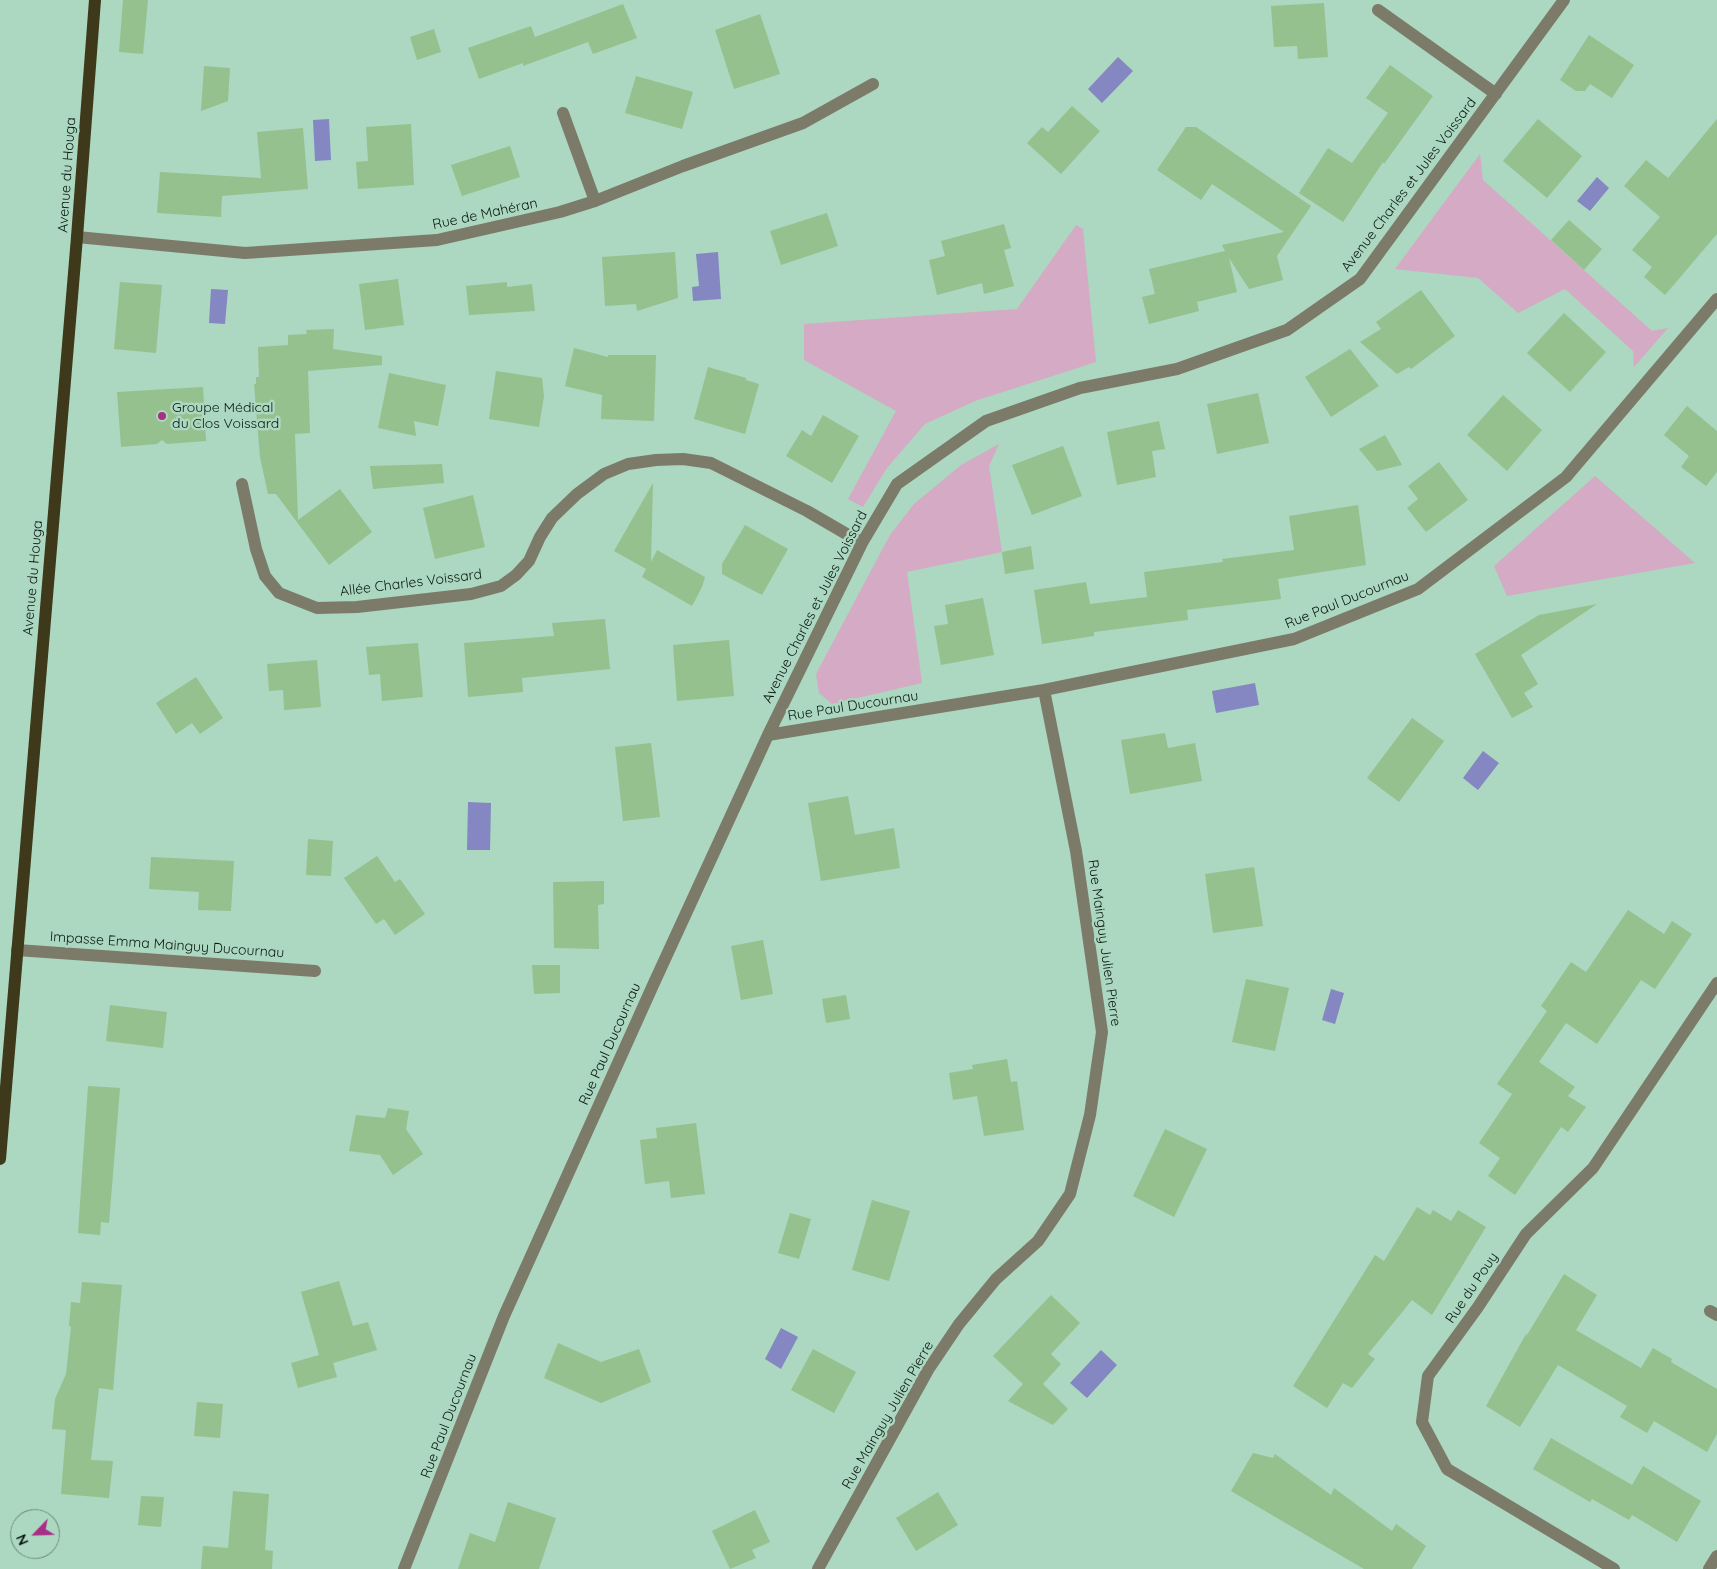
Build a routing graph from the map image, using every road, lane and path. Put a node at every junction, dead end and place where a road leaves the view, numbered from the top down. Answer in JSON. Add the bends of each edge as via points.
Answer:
{"nodes":[{"id":1,"x":95,"y":0,"type":"edge"},
{"id":2,"x":1564,"y":0,"type":"edge"},
{"id":3,"x":1378,"y":10,"type":"dead end"},
{"id":4,"x":874,"y":84,"type":"dead end"},
{"id":5,"x":1496,"y":94,"type":"junction"},
{"id":6,"x":563,"y":113,"type":"dead end"},
{"id":7,"x":595,"y":201,"type":"junction"},
{"id":8,"x":77,"y":237,"type":"junction"},
{"id":9,"x":1717,"y":299,"type":"edge"},
{"id":10,"x":242,"y":484,"type":"dead end"},
{"id":11,"x":862,"y":544,"type":"junction"},
{"id":12,"x":1044,"y":690,"type":"junction"},
{"id":13,"x":768,"y":735,"type":"junction"},
{"id":14,"x":17,"y":950,"type":"junction"},
{"id":15,"x":315,"y":971,"type":"dead end"},
{"id":16,"x":1717,"y":983,"type":"edge"},
{"id":17,"x":0,"y":1159,"type":"edge"},
{"id":18,"x":1717,"y":1556,"type":"edge"},
{"id":19,"x":404,"y":1569,"type":"edge"},
{"id":20,"x":818,"y":1569,"type":"edge"},
{"id":21,"x":1614,"y":1569,"type":"edge"},
{"id":22,"x":1709,"y":1569,"type":"edge"}],
"edges":[{"from":1,"to":8,"type":"main road","name":"Avenue du Houga"},
{"from":2,"to":5,"type":"street","name":"Avenue Charles et Jules Voissard"},
{"from":3,"to":5,"type":"street"},
{"from":4,"to":7,"type":"street","name":"Rue de Mahéran","via":[[804,123]]},
{"from":5,"to":11,"type":"street","name":"Avenue Charles et Jules Voissard","via":[[1360,279],[1287,330],[1177,369],[1080,388],[986,422],[897,484]]},
{"from":6,"to":7,"type":"street"},
{"from":7,"to":8,"type":"street","name":"Rue de Mahéran","via":[[438,240],[245,253]]},
{"from":8,"to":14,"type":"main road","name":"Avenue du Houga"},
{"from":9,"to":12,"type":"street","name":"Rue Paul Ducournau","via":[[1566,477],[1418,589],[1294,639]]},
{"from":10,"to":11,"type":"street","name":"Allée Charles Voissard","via":[[265,576],[279,593],[317,608],[357,607],[471,594],[501,586],[529,560],[552,518],[576,494],[604,474],[628,464],[656,460],[711,463],[807,511]]},
{"from":11,"to":13,"type":"street","name":"Avenue Charles et Jules Voissard"},
{"from":12,"to":13,"type":"street","name":"Rue Paul Ducournau"},
{"from":12,"to":20,"type":"street","name":"Rue Mainguy Julien Pierre","via":[[1076,851],[1102,1032],[1090,1115],[1073,1185],[1038,1241],[996,1279],[959,1324],[928,1370]]},
{"from":13,"to":19,"type":"street","name":"Rue Paul Ducournau","via":[[504,1316]]},
{"from":14,"to":15,"type":"street","name":"Impasse Emma Mainguy Ducournau"},
{"from":14,"to":17,"type":"main road","name":"Avenue du Houga"},
{"from":16,"to":21,"type":"street","name":"Rue du Pouy","via":[[1593,1168],[1526,1234],[1428,1376],[1422,1422],[1447,1469]]},
{"from":18,"to":22,"type":"street"}]}
